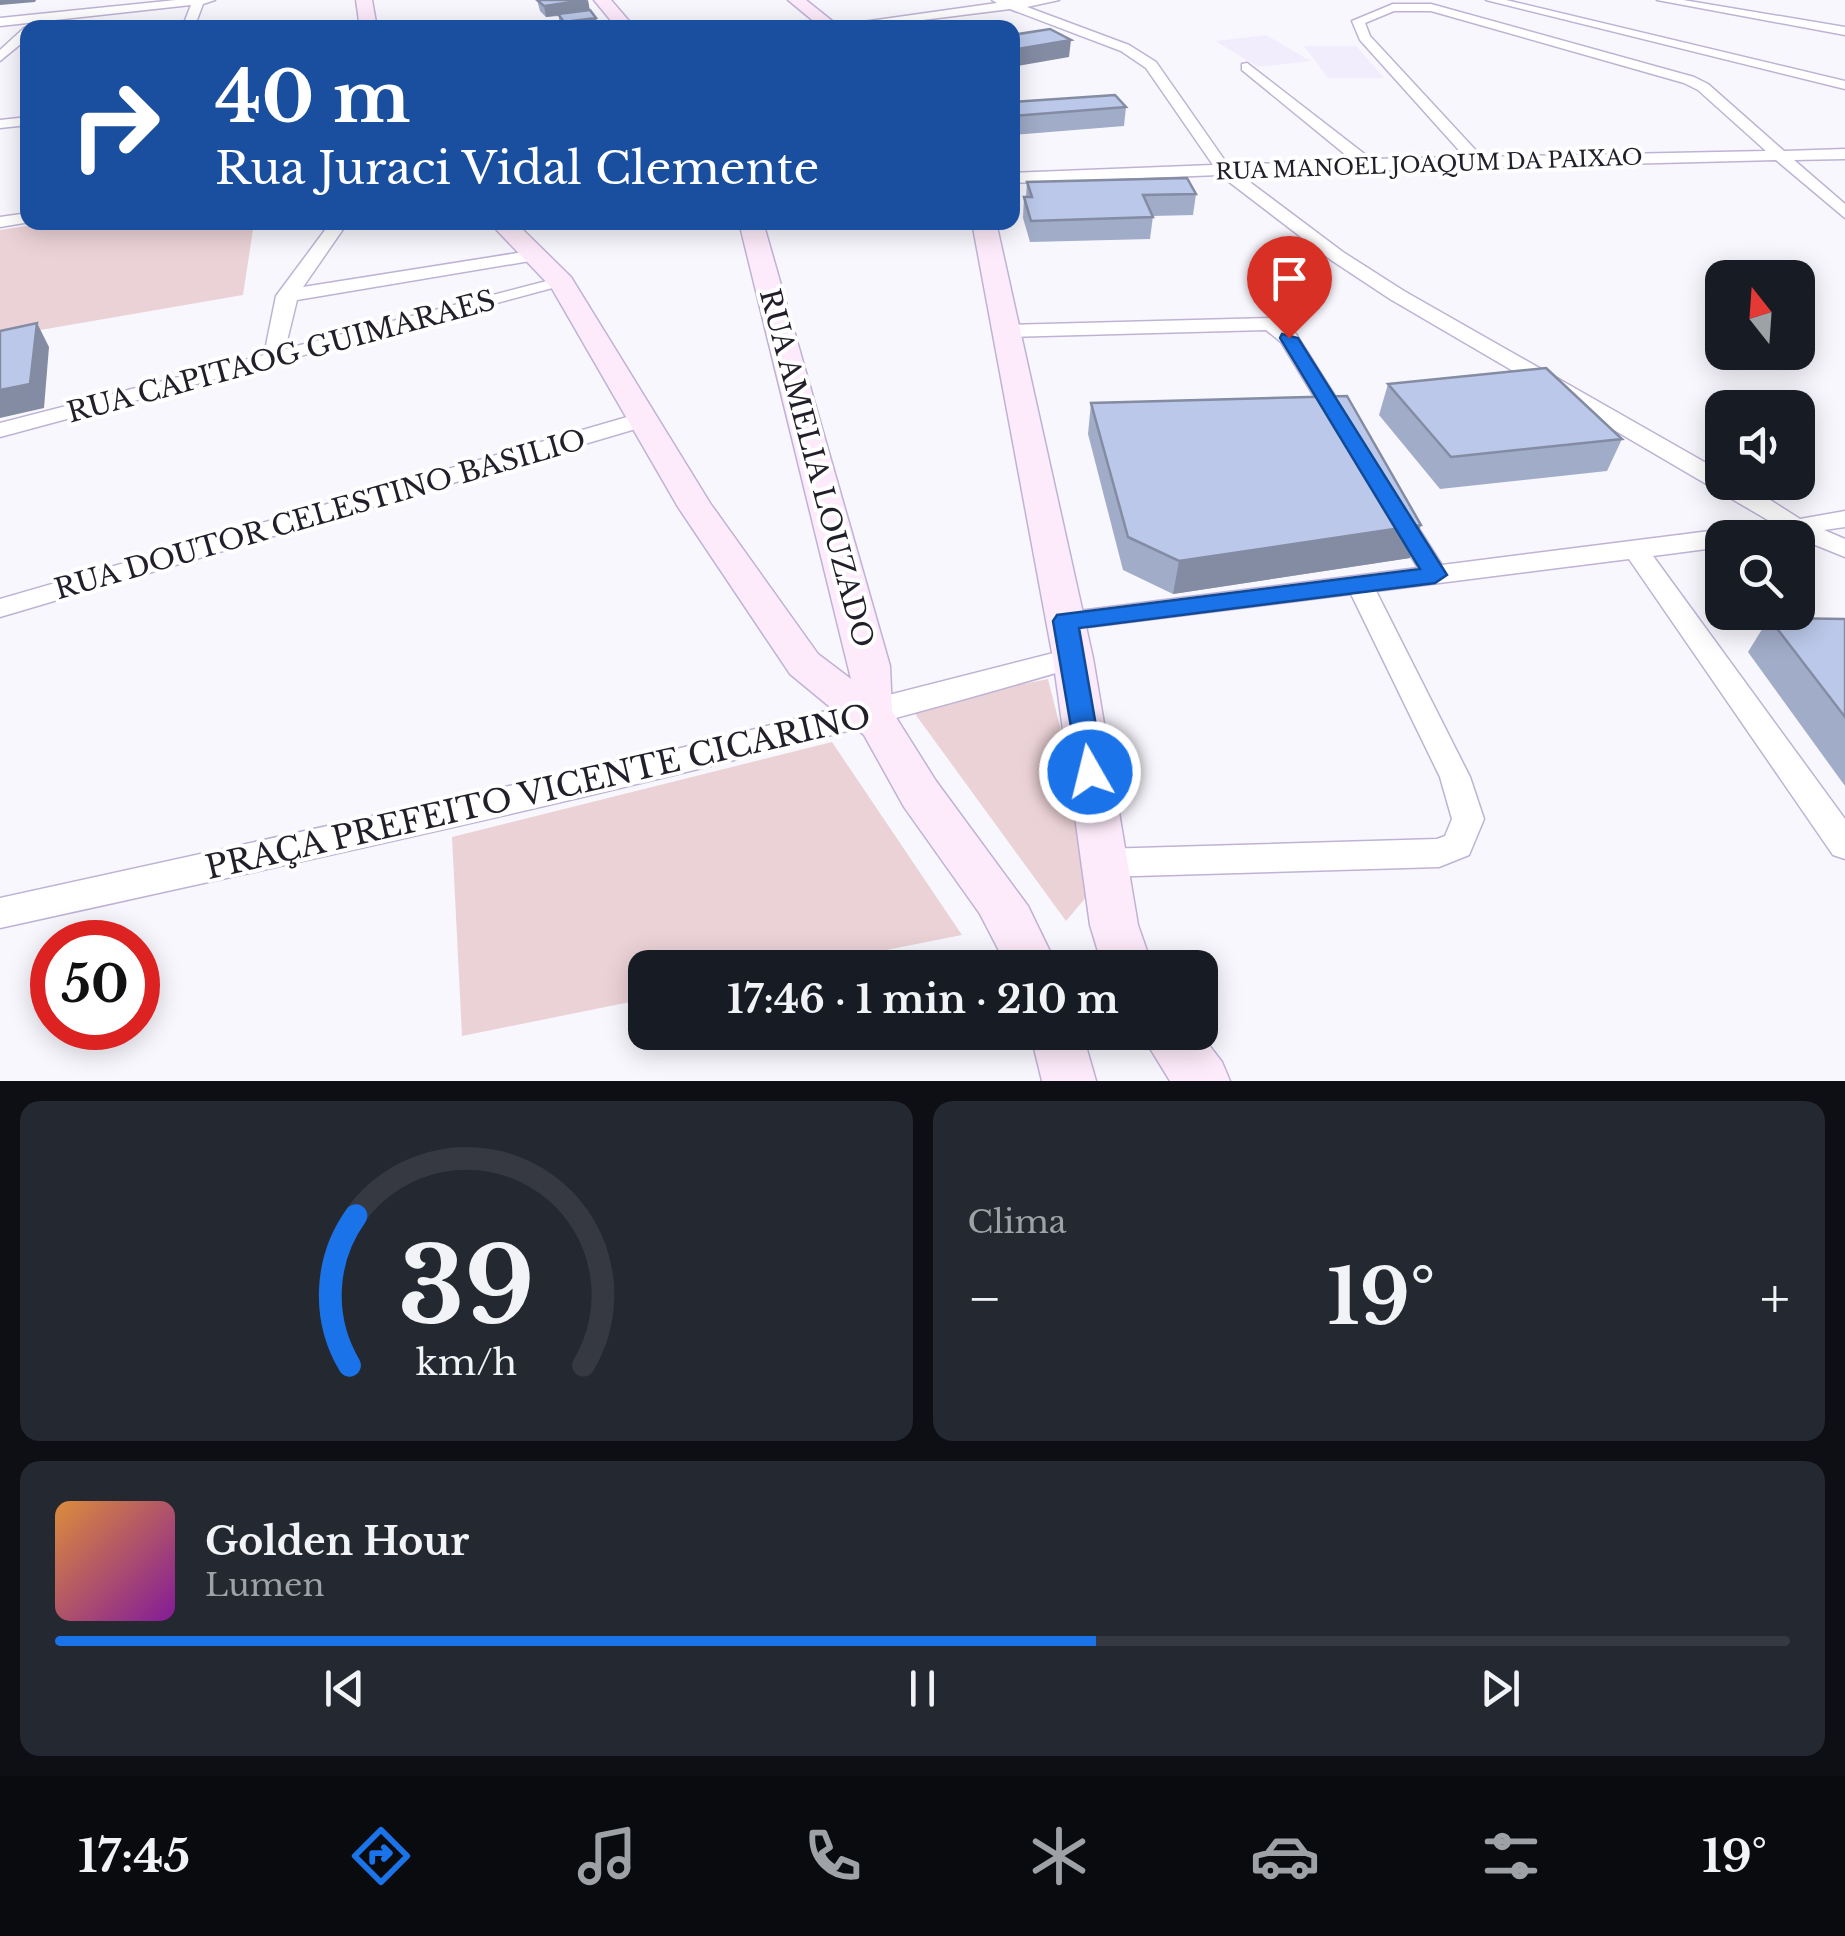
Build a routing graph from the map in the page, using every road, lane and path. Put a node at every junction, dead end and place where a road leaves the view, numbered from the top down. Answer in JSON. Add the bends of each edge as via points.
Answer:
{"nodes":[{"id":1,"x":61,"y":0,"type":"edge"},
{"id":2,"x":210,"y":0,"type":"edge"},
{"id":3,"x":602,"y":0,"type":"edge"},
{"id":4,"x":796,"y":0,"type":"edge"},
{"id":5,"x":1052,"y":0,"type":"edge"},
{"id":6,"x":1492,"y":0,"type":"edge"},
{"id":7,"x":1663,"y":0,"type":"edge"},
{"id":8,"x":198,"y":1,"type":"edge"},
{"id":9,"x":1005,"y":3,"type":"edge"},
{"id":10,"x":1706,"y":8,"type":"junction"},
{"id":11,"x":1691,"y":18,"type":"dead end"},
{"id":12,"x":40,"y":20,"type":"edge"},
{"id":13,"x":73,"y":20,"type":"edge"},
{"id":14,"x":620,"y":20,"type":"edge"},
{"id":15,"x":821,"y":20,"type":"edge"},
{"id":16,"x":881,"y":20,"type":"edge"},
{"id":17,"x":1677,"y":28,"type":"dead end"},
{"id":18,"x":1845,"y":31,"type":"edge"},
{"id":19,"x":20,"y":39,"type":"edge"},
{"id":20,"x":1662,"y":39,"type":"junction"},
{"id":21,"x":0,"y":57,"type":"edge"},
{"id":22,"x":1246,"y":67,"type":"dead end"},
{"id":23,"x":1845,"y":86,"type":"edge"},
{"id":24,"x":1782,"y":154,"type":"junction"},
{"id":25,"x":1845,"y":154,"type":"edge"},
{"id":26,"x":1478,"y":162,"type":"junction"},
{"id":27,"x":1367,"y":164,"type":"junction"},
{"id":28,"x":1224,"y":170,"type":"junction"},
{"id":29,"x":1020,"y":178,"type":"edge"},
{"id":30,"x":1845,"y":213,"type":"edge"},
{"id":31,"x":334,"y":230,"type":"edge"},
{"id":32,"x":509,"y":230,"type":"edge"},
{"id":33,"x":753,"y":230,"type":"edge"},
{"id":34,"x":985,"y":230,"type":"edge"},
{"id":35,"x":536,"y":255,"type":"junction"},
{"id":36,"x":562,"y":283,"type":"junction"},
{"id":37,"x":285,"y":296,"type":"junction"},
{"id":38,"x":1004,"y":331,"type":"junction"},
{"id":39,"x":274,"y":358,"type":"junction"},
{"id":40,"x":641,"y":420,"type":"junction"},
{"id":41,"x":0,"y":430,"type":"edge"},
{"id":42,"x":1353,"y":442,"type":"edge"},
{"id":43,"x":1705,"y":471,"type":"edge"},
{"id":44,"x":1384,"y":492,"type":"edge"},
{"id":45,"x":1753,"y":500,"type":"edge"},
{"id":46,"x":1845,"y":519,"type":"edge"},
{"id":47,"x":1785,"y":520,"type":"edge"},
{"id":48,"x":1815,"y":526,"type":"edge"},
{"id":49,"x":1815,"y":536,"type":"edge"},
{"id":50,"x":1705,"y":541,"type":"edge"},
{"id":51,"x":1845,"y":549,"type":"edge"},
{"id":52,"x":1636,"y":550,"type":"junction"},
{"id":53,"x":1435,"y":575,"type":"junction"},
{"id":54,"x":1360,"y":585,"type":"junction"},
{"id":55,"x":0,"y":608,"type":"edge"},
{"id":56,"x":1069,"y":640,"type":"junction"},
{"id":57,"x":872,"y":716,"type":"junction"},
{"id":58,"x":1845,"y":845,"type":"edge"},
{"id":59,"x":1102,"y":864,"type":"junction"},
{"id":60,"x":0,"y":913,"type":"edge"},
{"id":61,"x":1026,"y":950,"type":"edge"},
{"id":62,"x":1124,"y":950,"type":"edge"},
{"id":63,"x":1061,"y":1050,"type":"edge"},
{"id":64,"x":1180,"y":1050,"type":"edge"},
{"id":65,"x":1070,"y":1081,"type":"edge"},
{"id":66,"x":1203,"y":1081,"type":"edge"}],
"edges":[{"from":1,"to":12,"type":"street"},
{"from":2,"to":8,"type":"street"},
{"from":3,"to":14,"type":"main road"},
{"from":4,"to":15,"type":"main road"},
{"from":5,"to":9,"type":"street"},
{"from":6,"to":20,"type":"street"},
{"from":7,"to":10,"type":"street"},
{"from":8,"to":13,"type":"street"},
{"from":9,"to":16,"type":"street"},
{"from":9,"to":28,"type":"street","via":[[1096,35],[1151,66]]},
{"from":10,"to":11,"type":"street"},
{"from":10,"to":18,"type":"street"},
{"from":17,"to":20,"type":"street"},
{"from":19,"to":21,"type":"street"},
{"from":20,"to":23,"type":"street"},
{"from":22,"to":27,"type":"street"},
{"from":24,"to":25,"type":"street","name":"RUA MANOEL JOAQUM DA PAIXAO"},
{"from":24,"to":26,"type":"street","name":"RUA MANOEL JOAQUM DA PAIXAO"},
{"from":24,"to":26,"type":"street","via":[[1703,87],[1666,72],[1432,7],[1404,6],[1358,21],[1364,38]]},
{"from":24,"to":30,"type":"street"},
{"from":26,"to":27,"type":"street","name":"RUA MANOEL JOAQUM DA PAIXAO"},
{"from":27,"to":28,"type":"street","name":"RUA MANOEL JOAQUM DA PAIXAO"},
{"from":28,"to":29,"type":"street","name":"RUA MANOEL JOAQUM DA PAIXAO"},
{"from":28,"to":43,"type":"street","via":[[1397,295]]},
{"from":31,"to":37,"type":"street"},
{"from":32,"to":35,"type":"main road"},
{"from":33,"to":57,"type":"main road","name":"RUA AMELIA LOUZADO","via":[[870,666]]},
{"from":34,"to":38,"type":"main road"},
{"from":35,"to":36,"type":"main road"},
{"from":35,"to":37,"type":"street"},
{"from":36,"to":39,"type":"street","name":"RUA CAPITAOG GUIMARAES"},
{"from":36,"to":40,"type":"main road"},
{"from":37,"to":39,"type":"street"},
{"from":38,"to":42,"type":"street","via":[[1270,324],[1289,338]]},
{"from":38,"to":56,"type":"main road"},
{"from":39,"to":41,"type":"street","name":"RUA CAPITAOG GUIMARAES"},
{"from":40,"to":55,"type":"street","name":"RUA DOUTOR CELESTINO BASILIO"},
{"from":40,"to":57,"type":"main road","via":[[804,664]]},
{"from":44,"to":53,"type":"street"},
{"from":45,"to":47,"type":"street"},
{"from":46,"to":48,"type":"street"},
{"from":49,"to":51,"type":"street"},
{"from":50,"to":52,"type":"street","name":"PRAÇA PREFEITO VICENTE CICARINO"},
{"from":52,"to":53,"type":"street","name":"PRAÇA PREFEITO VICENTE CICARINO"},
{"from":52,"to":58,"type":"street"},
{"from":53,"to":54,"type":"street","name":"PRAÇA PREFEITO VICENTE CICARINO"},
{"from":54,"to":56,"type":"street","name":"PRAÇA PREFEITO VICENTE CICARINO"},
{"from":54,"to":59,"type":"street","via":[[1455,777],[1468,818],[1457,846],[1439,853]]},
{"from":56,"to":57,"type":"street","name":"PRAÇA PREFEITO VICENTE CICARINO"},
{"from":56,"to":59,"type":"main road"},
{"from":57,"to":60,"type":"street","name":"PRAÇA PREFEITO VICENTE CICARINO"},
{"from":57,"to":61,"type":"main road"},
{"from":59,"to":62,"type":"main road"},
{"from":63,"to":65,"type":"main road"},
{"from":64,"to":66,"type":"main road"}]}
